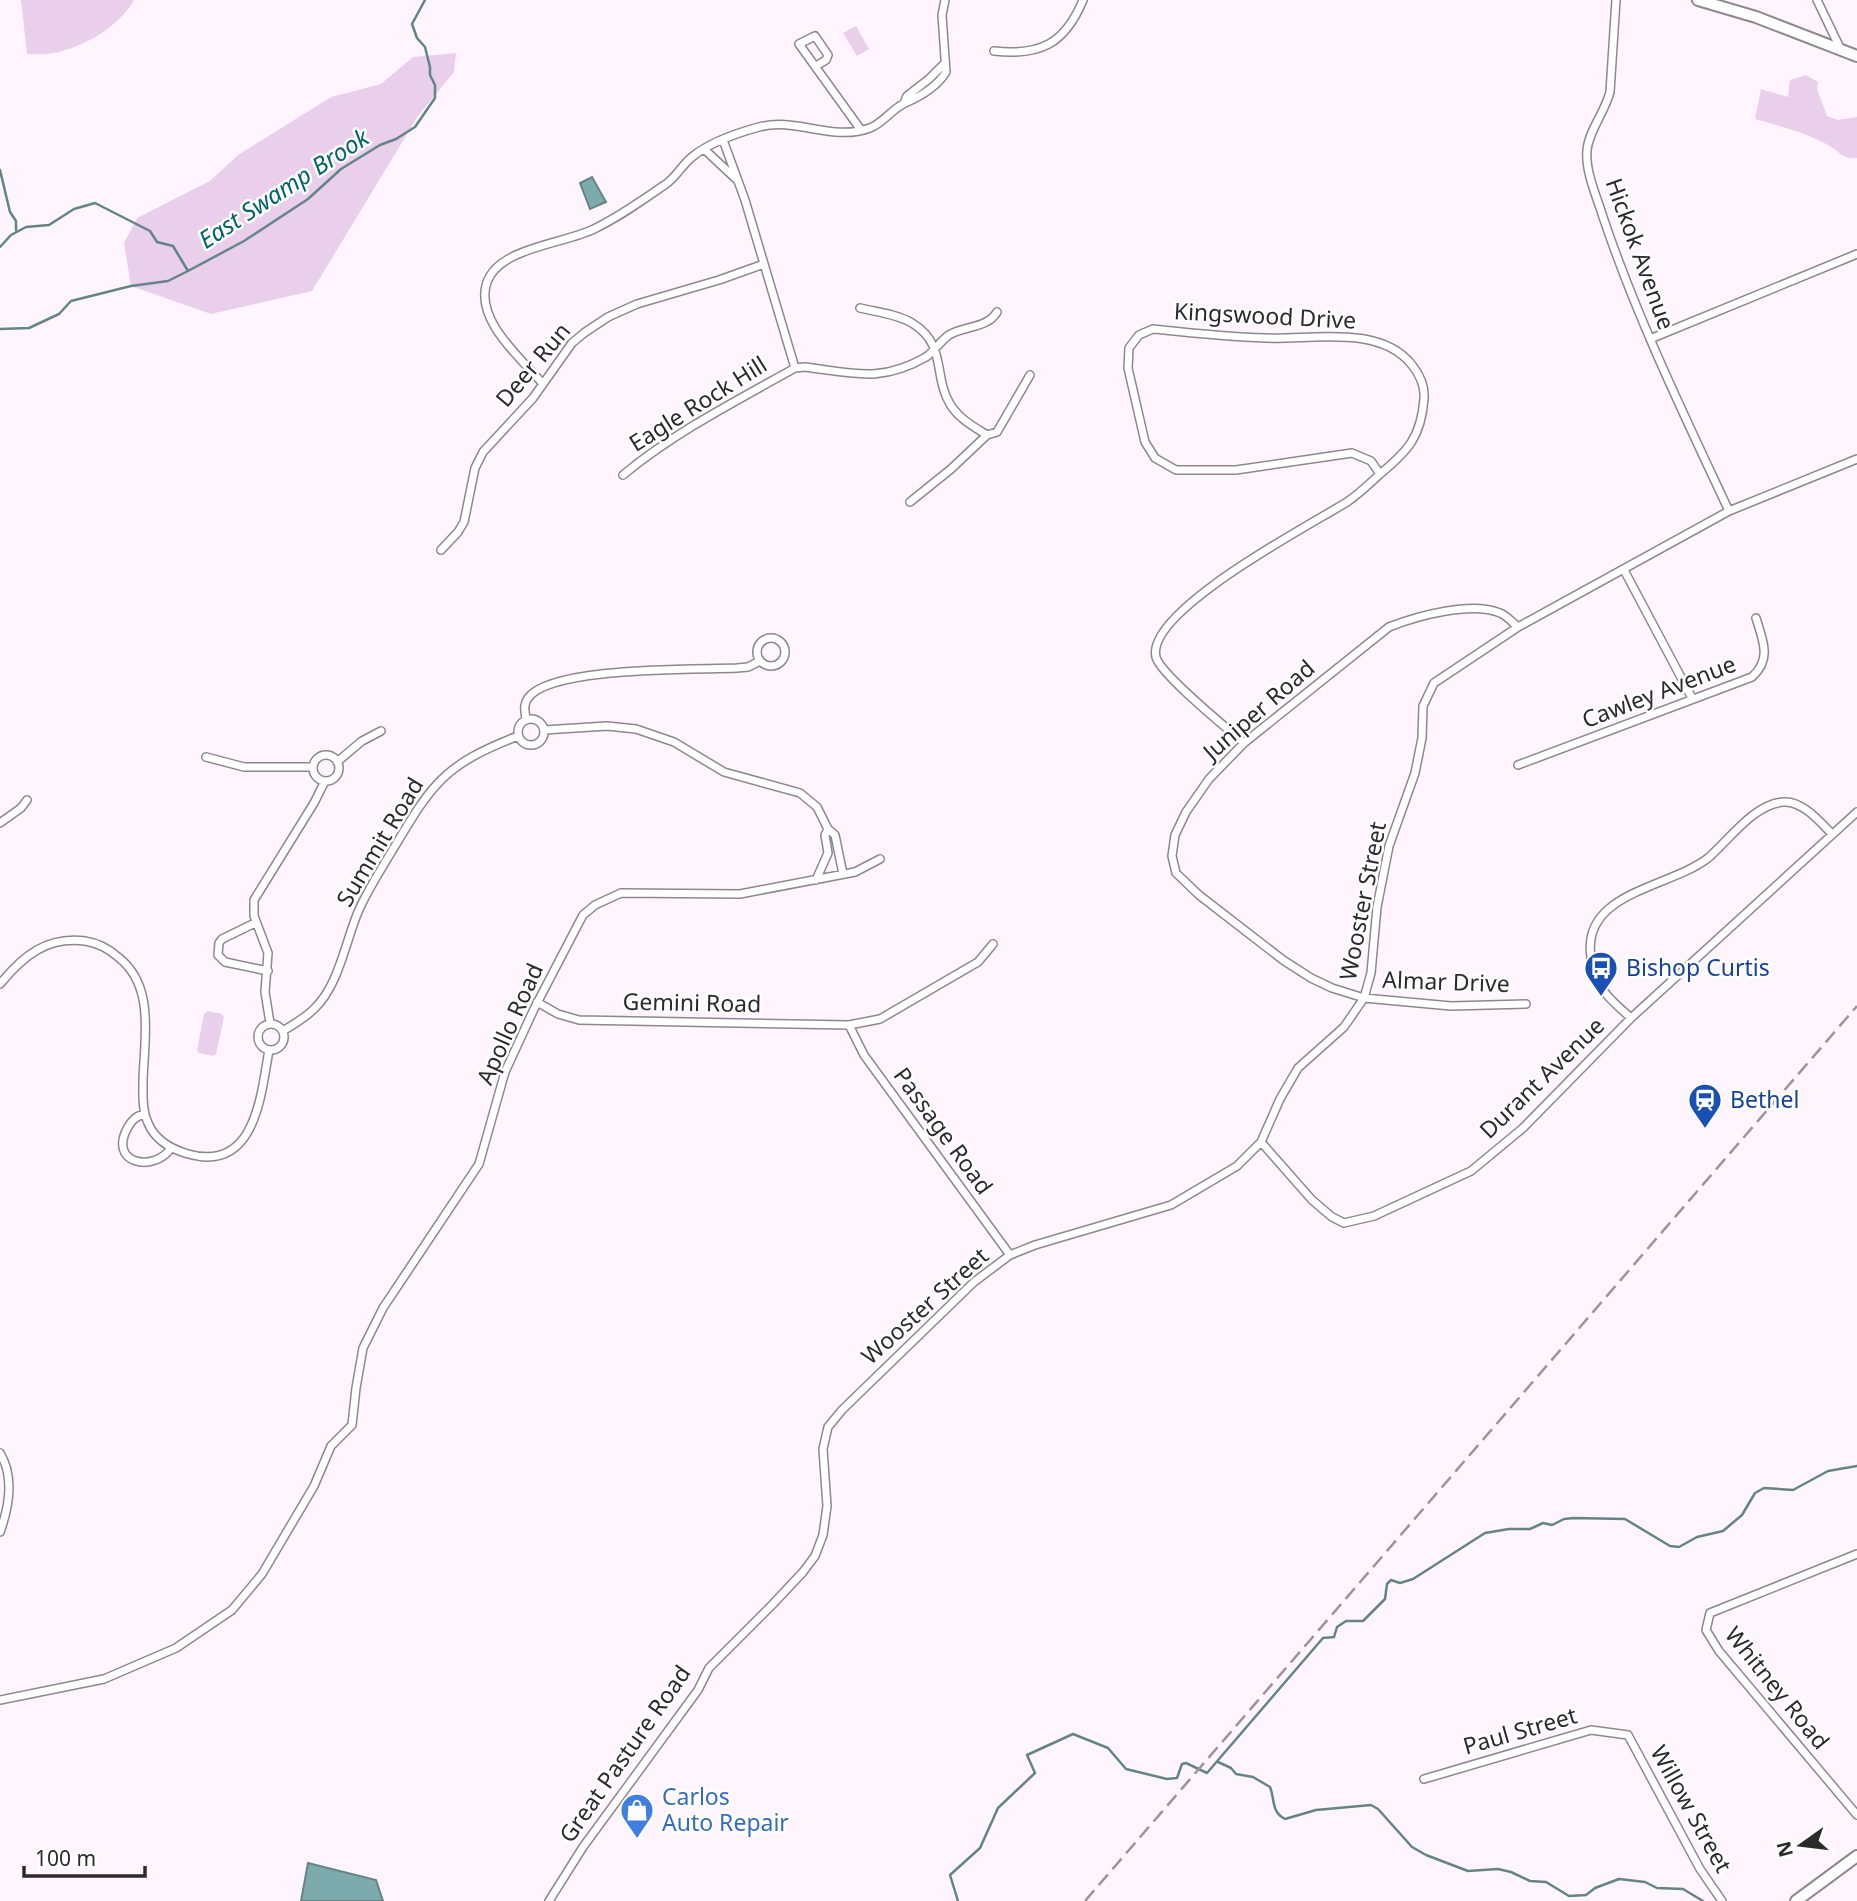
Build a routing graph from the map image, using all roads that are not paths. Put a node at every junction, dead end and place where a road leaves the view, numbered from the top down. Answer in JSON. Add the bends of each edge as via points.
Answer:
{"nodes":[{"id":1,"x":945,"y":0,"type":"edge"},
{"id":2,"x":1083,"y":0,"type":"edge"},
{"id":3,"x":1616,"y":0,"type":"edge"},
{"id":4,"x":1698,"y":0,"type":"edge"},
{"id":5,"x":1817,"y":0,"type":"edge"},
{"id":6,"x":1728,"y":4,"type":"edge"},
{"id":7,"x":994,"y":51,"type":"dead end"},
{"id":8,"x":1841,"y":51,"type":"junction"},
{"id":9,"x":1856,"y":58,"type":"edge"},
{"id":10,"x":816,"y":66,"type":"dead end"},
{"id":11,"x":861,"y":130,"type":"junction"},
{"id":12,"x":723,"y":140,"type":"junction"},
{"id":13,"x":704,"y":149,"type":"junction"},
{"id":14,"x":739,"y":182,"type":"junction"},
{"id":15,"x":1857,"y":254,"type":"edge"},
{"id":16,"x":764,"y":264,"type":"junction"},
{"id":17,"x":860,"y":308,"type":"dead end"},
{"id":18,"x":997,"y":312,"type":"dead end"},
{"id":19,"x":1650,"y":339,"type":"junction"},
{"id":20,"x":935,"y":350,"type":"junction"},
{"id":21,"x":795,"y":368,"type":"junction"},
{"id":22,"x":1030,"y":375,"type":"dead end"},
{"id":23,"x":543,"y":384,"type":"junction"},
{"id":24,"x":987,"y":435,"type":"junction"},
{"id":25,"x":1857,"y":459,"type":"edge"},
{"id":26,"x":1380,"y":474,"type":"junction"},
{"id":27,"x":622,"y":475,"type":"dead end"},
{"id":28,"x":910,"y":502,"type":"dead end"},
{"id":29,"x":1729,"y":511,"type":"junction"},
{"id":30,"x":441,"y":550,"type":"dead end"},
{"id":31,"x":1624,"y":570,"type":"junction"},
{"id":32,"x":1756,"y":618,"type":"dead end"},
{"id":33,"x":1518,"y":627,"type":"junction"},
{"id":34,"x":760,"y":661,"type":"junction"},
{"id":35,"x":1692,"y":698,"type":"junction"},
{"id":36,"x":526,"y":719,"type":"junction"},
{"id":37,"x":544,"y":730,"type":"junction"},
{"id":38,"x":381,"y":731,"type":"dead end"},
{"id":39,"x":518,"y":736,"type":"junction"},
{"id":40,"x":1244,"y":743,"type":"junction"},
{"id":41,"x":206,"y":757,"type":"dead end"},
{"id":42,"x":337,"y":762,"type":"junction"},
{"id":43,"x":1518,"y":765,"type":"dead end"},
{"id":44,"x":313,"y":767,"type":"junction"},
{"id":45,"x":325,"y":781,"type":"junction"},
{"id":46,"x":27,"y":800,"type":"dead end"},
{"id":47,"x":1857,"y":811,"type":"edge"},
{"id":48,"x":0,"y":823,"type":"edge"},
{"id":49,"x":828,"y":829,"type":"junction"},
{"id":50,"x":1832,"y":834,"type":"junction"},
{"id":51,"x":880,"y":859,"type":"dead end"},
{"id":52,"x":843,"y":874,"type":"junction"},
{"id":53,"x":816,"y":880,"type":"junction"},
{"id":54,"x":255,"y":923,"type":"junction"},
{"id":55,"x":993,"y":944,"type":"dead end"},
{"id":56,"x":268,"y":971,"type":"junction"},
{"id":57,"x":0,"y":984,"type":"edge"},
{"id":58,"x":1364,"y":998,"type":"junction"},
{"id":59,"x":537,"y":1002,"type":"junction"},
{"id":60,"x":1526,"y":1004,"type":"dead end"},
{"id":61,"x":1631,"y":1018,"type":"junction"},
{"id":62,"x":270,"y":1023,"type":"junction"},
{"id":63,"x":849,"y":1025,"type":"junction"},
{"id":64,"x":283,"y":1031,"type":"junction"},
{"id":65,"x":269,"y":1050,"type":"junction"},
{"id":66,"x":145,"y":1114,"type":"junction"},
{"id":67,"x":1261,"y":1142,"type":"junction"},
{"id":68,"x":171,"y":1148,"type":"junction"},
{"id":69,"x":1010,"y":1255,"type":"junction"},
{"id":70,"x":0,"y":1453,"type":"edge"},
{"id":71,"x":0,"y":1532,"type":"edge"},
{"id":72,"x":1857,"y":1554,"type":"edge"},
{"id":73,"x":740,"y":1636,"type":"joint"},
{"id":74,"x":0,"y":1700,"type":"edge"},
{"id":75,"x":1628,"y":1735,"type":"joint"},
{"id":76,"x":1424,"y":1779,"type":"dead end"},
{"id":77,"x":1857,"y":1815,"type":"edge"},
{"id":78,"x":1857,"y":1856,"type":"edge"},
{"id":79,"x":549,"y":1901,"type":"edge"},
{"id":80,"x":1722,"y":1901,"type":"edge"},
{"id":81,"x":1796,"y":1901,"type":"edge"}],
"edges":[{"from":1,"to":11,"type":"street","via":[[946,72],[912,102]]},
{"from":2,"to":7,"type":"street","via":[[1067,31],[1055,42],[1015,53]]},
{"from":3,"to":19,"type":"street","name":"Hickok Avenue","via":[[1610,92],[1590,137],[1587,164]]},
{"from":4,"to":6,"type":"main road"},
{"from":5,"to":8,"type":"street"},
{"from":6,"to":8,"type":"main road"},
{"from":8,"to":9,"type":"main road"},
{"from":10,"to":11,"type":"street"},
{"from":11,"to":12,"type":"street","via":[[839,133],[776,124]]},
{"from":12,"to":13,"type":"street"},
{"from":12,"to":14,"type":"street"},
{"from":13,"to":14,"type":"street"},
{"from":13,"to":23,"type":"street","via":[[667,184],[615,218],[591,231],[513,256],[488,279],[488,317]]},
{"from":14,"to":16,"type":"street"},
{"from":15,"to":19,"type":"street"},
{"from":16,"to":21,"type":"street"},
{"from":16,"to":23,"type":"street","name":"Deer Run","via":[[608,317],[572,343]]},
{"from":17,"to":20,"type":"street","via":[[911,323],[930,339]]},
{"from":18,"to":20,"type":"street","via":[[984,323],[950,334]]},
{"from":19,"to":29,"type":"street","name":"Hickok Avenue"},
{"from":20,"to":21,"type":"street","via":[[880,374]]},
{"from":20,"to":24,"type":"street","via":[[949,403]]},
{"from":21,"to":27,"type":"street","name":"Eagle Rock Hill","via":[[648,454]]},
{"from":22,"to":24,"type":"street","via":[[997,432]]},
{"from":23,"to":30,"type":"street","name":"Deer Run","via":[[483,452],[475,468],[464,522]]},
{"from":24,"to":28,"type":"street"},
{"from":25,"to":29,"type":"street","name":"Wooster Street"},
{"from":26,"to":26,"type":"street","name":"Kingswood Drive","via":[[1408,451],[1423,416],[1425,392],[1418,372],[1393,348],[1381,342],[1327,336],[1226,337],[1153,329],[1139,335],[1129,348],[1128,368],[1145,442],[1155,458],[1176,470],[1236,470],[1352,453],[1371,461]]},
{"from":26,"to":40,"type":"street","name":"Kingswood Drive","via":[[1349,500],[1193,599],[1158,641],[1156,657],[1166,672]]},
{"from":29,"to":31,"type":"street","name":"Wooster Street"},
{"from":31,"to":33,"type":"street","name":"Wooster Street"},
{"from":31,"to":35,"type":"street"},
{"from":32,"to":35,"type":"street","name":"Cawley Avenue","via":[[1763,643],[1762,668],[1752,677]]},
{"from":33,"to":40,"type":"street","name":"Juniper Road","via":[[1501,613],[1472,609],[1411,618],[1389,627]]},
{"from":33,"to":58,"type":"street","name":"Wooster Street","via":[[1446,673],[1428,692],[1415,774],[1389,846]]},
{"from":34,"to":34,"type":"street","via":[[768,666],[780,663],[785,651],[781,642],[768,638],[760,643]]},
{"from":34,"to":36,"type":"street","via":[[748,667],[578,676],[529,695]]},
{"from":35,"to":43,"type":"street","name":"Cawley Avenue"},
{"from":36,"to":37,"type":"street","via":[[538,720]]},
{"from":36,"to":39,"type":"street"},
{"from":37,"to":39,"type":"street","name":"Summit Road","via":[[536,744],[527,745]]},
{"from":37,"to":49,"type":"street","name":"Summit Road","via":[[622,727],[663,737],[724,772],[800,793],[817,807]]},
{"from":38,"to":42,"type":"street"},
{"from":39,"to":64,"type":"street","name":"Summit Road","via":[[460,762],[425,796],[363,900],[326,993],[315,1008]]},
{"from":40,"to":58,"type":"street","name":"Juniper Road","via":[[1209,779],[1186,812],[1175,835],[1172,856],[1177,873],[1199,895],[1311,978]]},
{"from":41,"to":44,"type":"street","via":[[244,767]]},
{"from":42,"to":44,"type":"street","via":[[323,755]]},
{"from":42,"to":45,"type":"street","via":[[338,773]]},
{"from":44,"to":45,"type":"street","via":[[317,778]]},
{"from":45,"to":54,"type":"street","via":[[257,894]]},
{"from":46,"to":48,"type":"street"},
{"from":47,"to":50,"type":"street","name":"Durant Avenue"},
{"from":49,"to":52,"type":"street","name":"Summit Road","via":[[835,835]]},
{"from":49,"to":53,"type":"street","via":[[828,853]]},
{"from":50,"to":61,"type":"street","name":"Durant Avenue"},
{"from":50,"to":61,"type":"street","via":[[1804,809],[1789,802],[1776,803],[1735,830],[1686,872],[1608,908],[1593,930],[1594,973],[1604,994]]},
{"from":51,"to":52,"type":"street","name":"Apollo Road"},
{"from":52,"to":53,"type":"street","name":"Apollo Road"},
{"from":53,"to":59,"type":"street","name":"Apollo Road","via":[[740,894],[621,893],[583,915]]},
{"from":54,"to":56,"type":"street","via":[[268,953]]},
{"from":54,"to":56,"type":"street","via":[[222,939],[218,955],[225,962]]},
{"from":55,"to":63,"type":"street","name":"Gemini Road","via":[[978,962],[880,1019]]},
{"from":56,"to":62,"type":"street","via":[[265,992]]},
{"from":57,"to":66,"type":"street","via":[[22,959],[48,944],[88,941],[123,960],[131,968],[145,1005]]},
{"from":58,"to":60,"type":"street","name":"Almar Drive","via":[[1451,1006]]},
{"from":58,"to":67,"type":"street","name":"Wooster Street","via":[[1344,1027],[1298,1068]]},
{"from":59,"to":63,"type":"street","name":"Gemini Road","via":[[579,1020]]},
{"from":59,"to":74,"type":"street","name":"Apollo Road","via":[[505,1073],[479,1164],[383,1308],[363,1348],[352,1425],[331,1446],[314,1486],[262,1574],[232,1610],[176,1648],[104,1679]]},
{"from":61,"to":67,"type":"street","name":"Durant Avenue","via":[[1523,1128],[1471,1171],[1374,1216],[1345,1223],[1332,1217]]},
{"from":62,"to":64,"type":"street"},
{"from":62,"to":65,"type":"street","via":[[258,1034],[261,1046]]},
{"from":63,"to":69,"type":"street","name":"Passage Road","via":[[864,1055]]},
{"from":64,"to":65,"type":"street","via":[[281,1046]]},
{"from":65,"to":68,"type":"street","via":[[258,1111],[244,1139],[227,1152],[208,1156]]},
{"from":66,"to":68,"type":"street","via":[[154,1134]]},
{"from":66,"to":68,"type":"street","via":[[132,1120],[122,1137],[127,1156],[139,1162],[161,1159]]},
{"from":67,"to":69,"type":"street","name":"Wooster Street","via":[[1237,1166],[1171,1205]]},
{"from":69,"to":73,"type":"street","name":"Wooster Street","via":[[972,1283],[828,1427],[823,1449],[827,1506],[815,1556]]},
{"from":70,"to":71,"type":"street","via":[[9,1482]]},
{"from":72,"to":77,"type":"street","name":"Whitney Road","via":[[1710,1613],[1706,1630]]},
{"from":73,"to":79,"type":"street","name":"Great Pasture Road","via":[[709,1668]]},
{"from":75,"to":76,"type":"street","name":"Paul Street","via":[[1591,1730]]},
{"from":75,"to":80,"type":"street","name":"Willow Street"},
{"from":78,"to":81,"type":"main road"}]}
